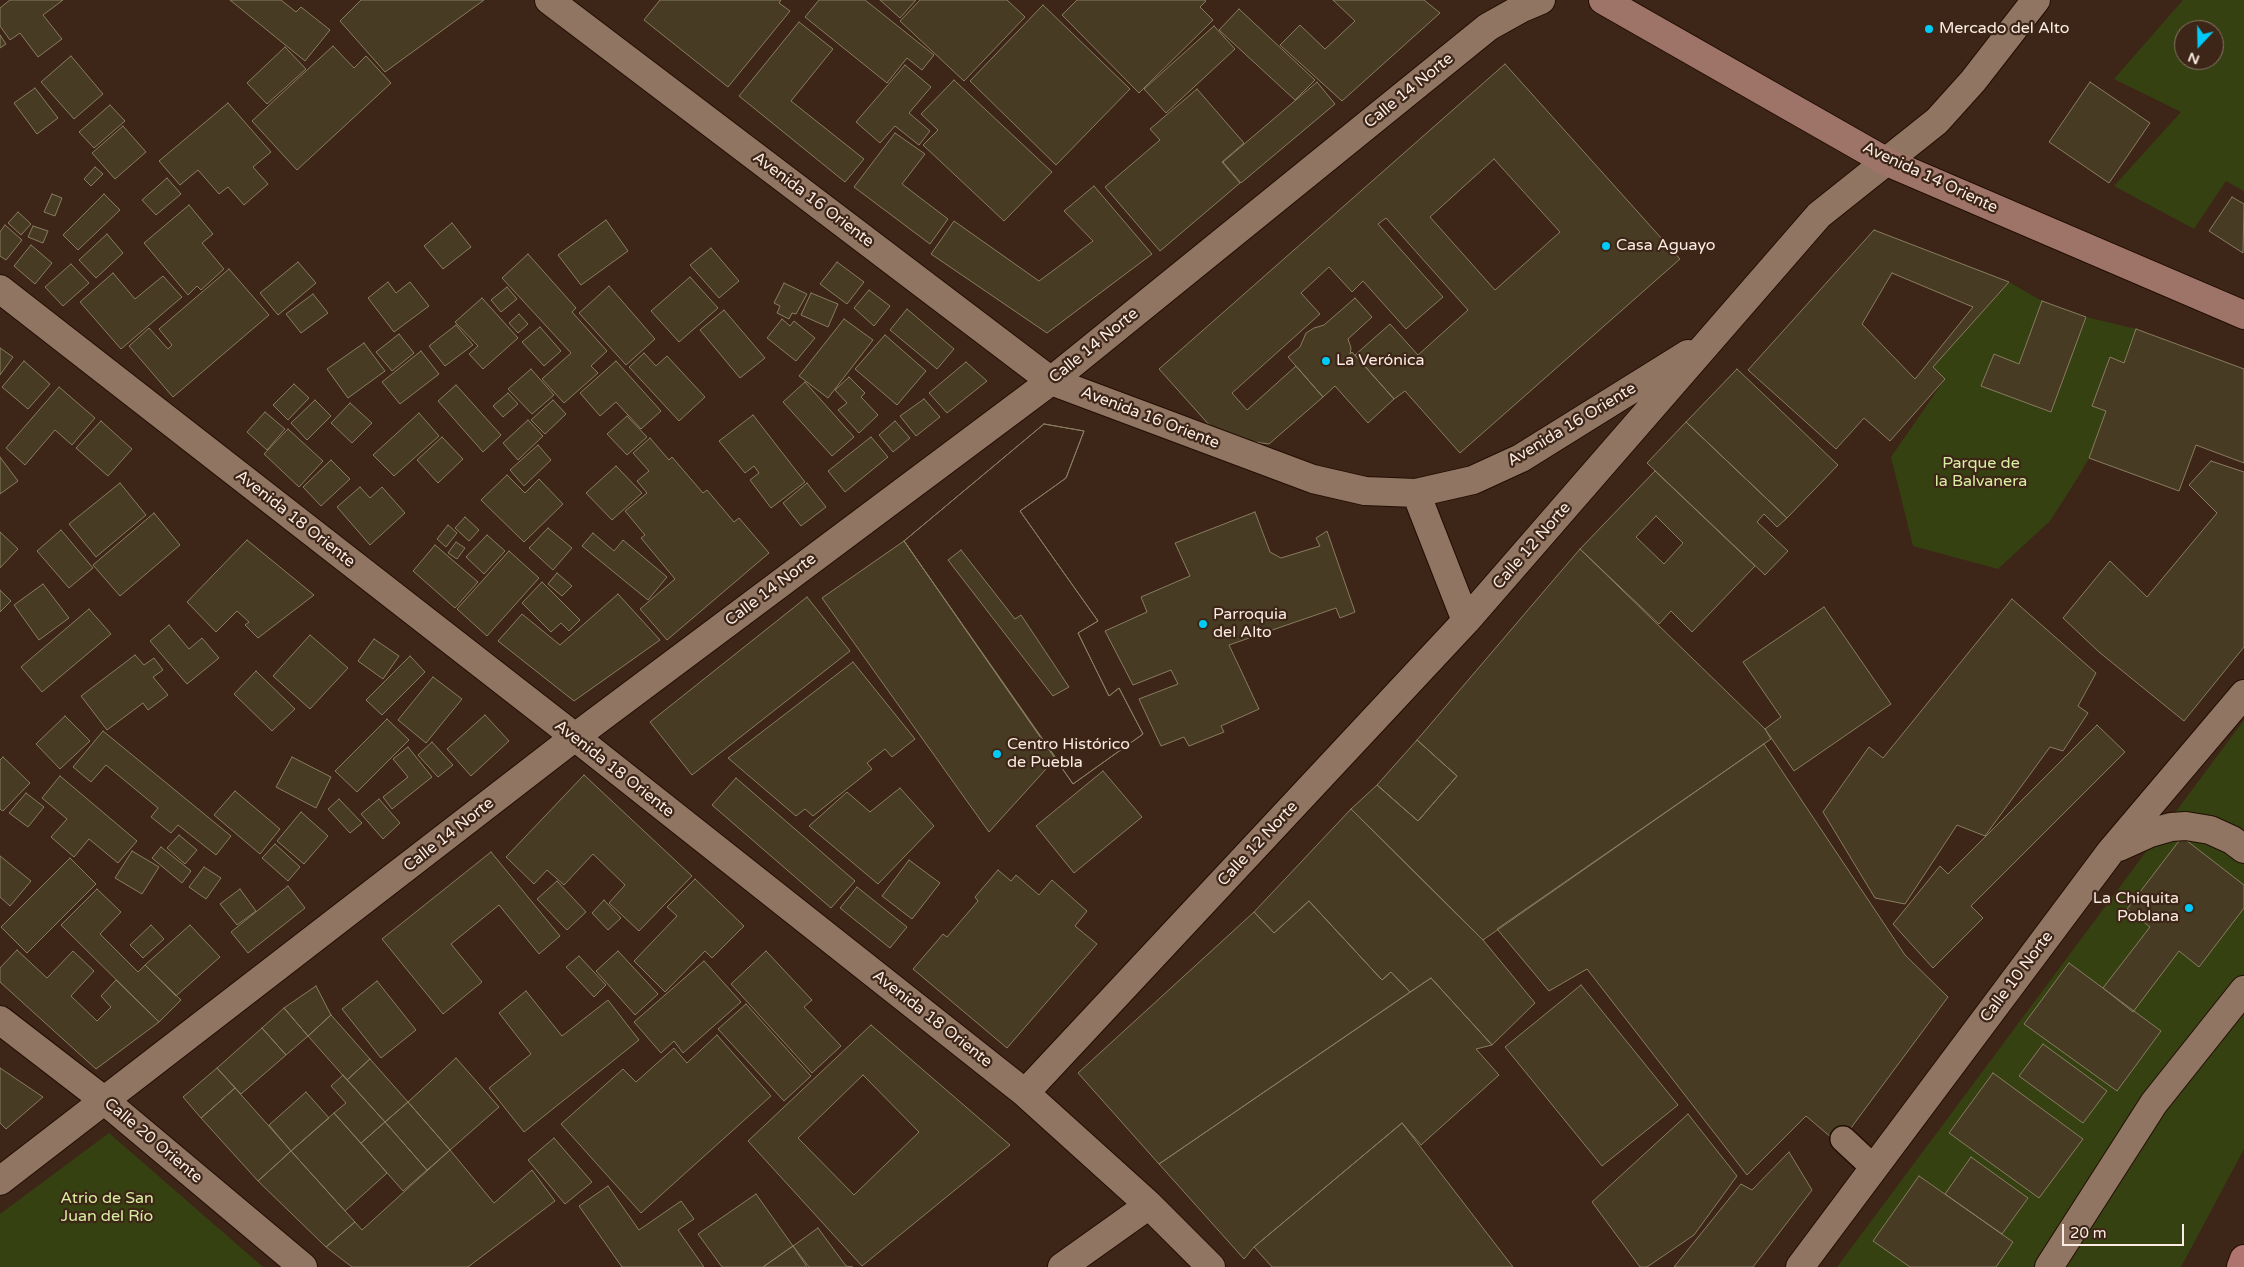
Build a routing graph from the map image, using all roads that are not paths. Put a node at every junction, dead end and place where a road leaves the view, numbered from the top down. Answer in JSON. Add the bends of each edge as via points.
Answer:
{"nodes":[{"id":1,"x":549,"y":0,"type":"edge"},
{"id":2,"x":1541,"y":0,"type":"edge"},
{"id":3,"x":1604,"y":0,"type":"edge"},
{"id":4,"x":2036,"y":0,"type":"edge"},
{"id":5,"x":1887,"y":162,"type":"junction"},
{"id":6,"x":0,"y":290,"type":"edge"},
{"id":7,"x":2244,"y":315,"type":"edge"},
{"id":8,"x":1713,"y":338,"type":"junction"},
{"id":9,"x":1051,"y":380,"type":"junction"},
{"id":10,"x":1416,"y":493,"type":"junction"},
{"id":11,"x":1466,"y":621,"type":"junction"},
{"id":12,"x":2244,"y":694,"type":"edge"},
{"id":13,"x":575,"y":737,"type":"junction"},
{"id":14,"x":2244,"y":849,"type":"edge"},
{"id":15,"x":2111,"y":851,"type":"junction"},
{"id":16,"x":2244,"y":990,"type":"edge"},
{"id":17,"x":0,"y":1020,"type":"edge"},
{"id":18,"x":1026,"y":1093,"type":"junction"},
{"id":19,"x":105,"y":1101,"type":"junction"},
{"id":20,"x":1843,"y":1139,"type":"dead end"},
{"id":21,"x":1874,"y":1168,"type":"junction"},
{"id":22,"x":0,"y":1181,"type":"edge"},
{"id":23,"x":1149,"y":1205,"type":"junction"},
{"id":24,"x":2244,"y":1259,"type":"edge"},
{"id":25,"x":303,"y":1267,"type":"edge"},
{"id":26,"x":1062,"y":1267,"type":"edge"},
{"id":27,"x":1211,"y":1267,"type":"edge"},
{"id":28,"x":1800,"y":1267,"type":"edge"},
{"id":29,"x":2049,"y":1267,"type":"edge"},
{"id":30,"x":2241,"y":1267,"type":"edge"}],
"edges":[{"from":1,"to":9,"type":"street","name":"Avenida 16 Oriente"},
{"from":2,"to":9,"type":"street","name":"Calle 14 Norte","via":[[1488,27]]},
{"from":3,"to":5,"type":"main road","name":"Avenida 14 Oriente"},
{"from":4,"to":5,"type":"street","name":"Calle 12 Norte","via":[[1973,81],[1937,121]]},
{"from":5,"to":7,"type":"main road","name":"Avenida 14 Oriente"},
{"from":5,"to":8,"type":"street","name":"Calle 12 Norte","via":[[1819,215]]},
{"from":6,"to":13,"type":"street","name":"Avenida 18 Oriente"},
{"from":8,"to":10,"type":"street","name":"Avenida 16 Oriente","via":[[1521,458],[1473,480]]},
{"from":8,"to":11,"type":"street","name":"Calle 12 Norte"},
{"from":9,"to":10,"type":"street","name":"Avenida 16 Oriente","via":[[1313,479],[1365,491]]},
{"from":9,"to":13,"type":"street","name":"Calle 14 Norte"},
{"from":10,"to":11,"type":"street"},
{"from":11,"to":18,"type":"street","name":"Calle 12 Norte"},
{"from":12,"to":15,"type":"street","name":"Calle 10 Norte"},
{"from":13,"to":18,"type":"street","name":"Avenida 18 Oriente"},
{"from":13,"to":19,"type":"street","name":"Calle 14 Norte"},
{"from":14,"to":15,"type":"street","via":[[2210,830],[2186,826],[2150,833]]},
{"from":15,"to":21,"type":"street","name":"Calle 10 Norte"},
{"from":16,"to":29,"type":"street","via":[[2154,1103]]},
{"from":17,"to":19,"type":"street","name":"Calle 20 Oriente"},
{"from":18,"to":23,"type":"street","name":"Avenida 18 Oriente"},
{"from":19,"to":22,"type":"street","name":"Calle 14 Norte"},
{"from":19,"to":25,"type":"street","name":"Calle 20 Oriente"},
{"from":20,"to":21,"type":"lane"},
{"from":21,"to":28,"type":"street","name":"Calle 10 Norte"},
{"from":23,"to":26,"type":"street"},
{"from":23,"to":27,"type":"street","name":"Avenida 18 Oriente"},
{"from":24,"to":30,"type":"main road"}]}
